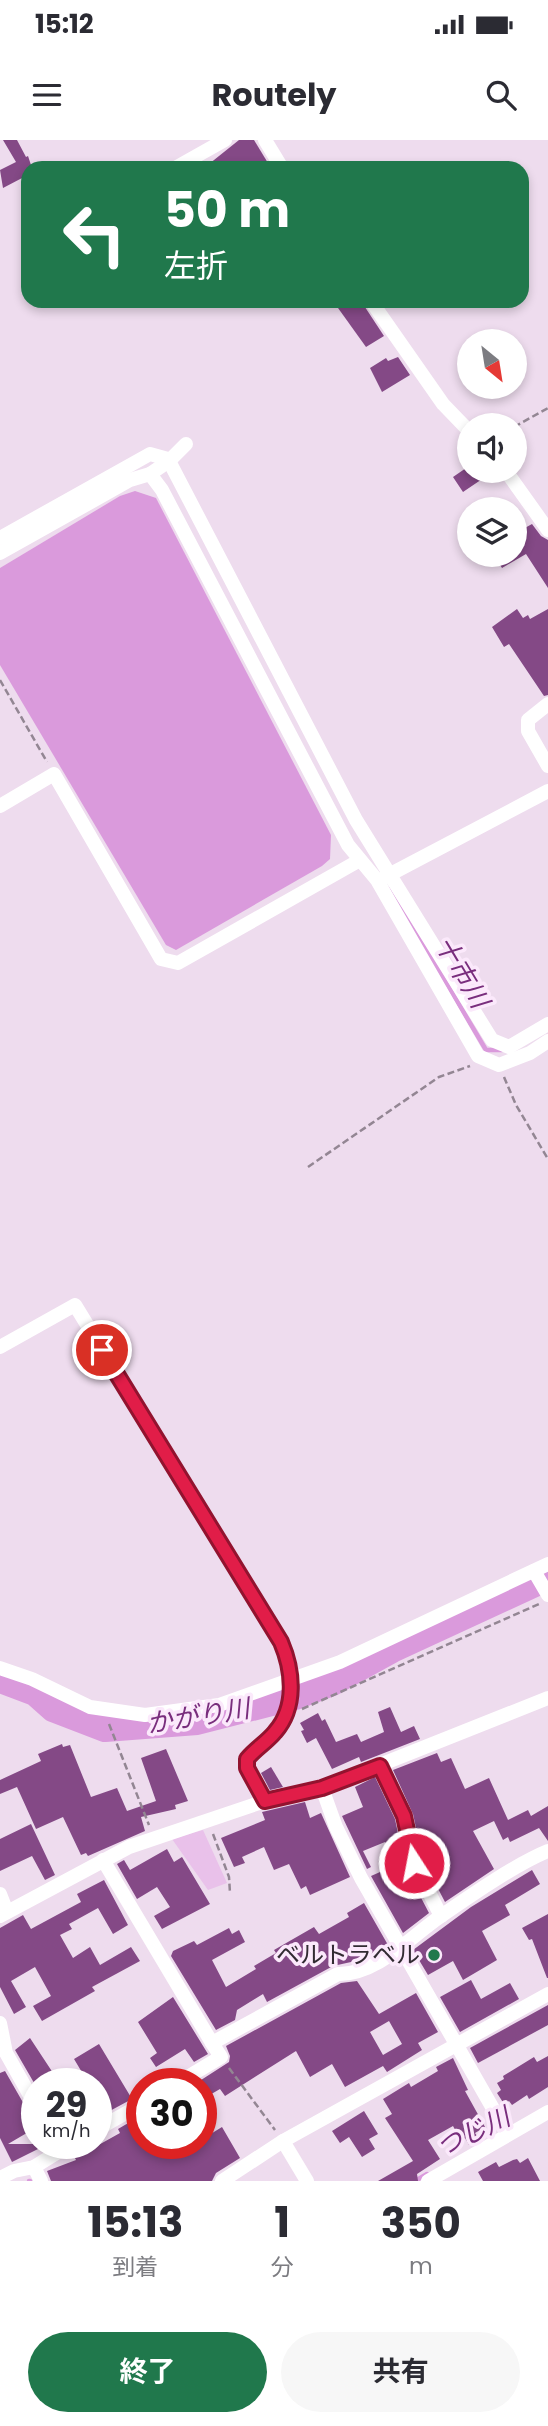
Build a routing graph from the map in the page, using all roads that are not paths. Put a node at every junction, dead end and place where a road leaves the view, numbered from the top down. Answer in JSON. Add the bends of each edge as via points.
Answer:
{"nodes":[{"id":1,"x":225,"y":140,"type":"edge"},
{"id":2,"x":265,"y":140,"type":"edge"},
{"id":3,"x":188,"y":161,"type":"edge"},
{"id":4,"x":278,"y":161,"type":"edge"},
{"id":5,"x":376,"y":308,"type":"edge"},
{"id":6,"x":457,"y":419,"type":"edge"},
{"id":7,"x":186,"y":443,"type":"dead end"},
{"id":8,"x":169,"y":461,"type":"junction"},
{"id":9,"x":150,"y":474,"type":"junction"},
{"id":10,"x":515,"y":483,"type":"edge"},
{"id":11,"x":548,"y":530,"type":"edge"},
{"id":12,"x":0,"y":538,"type":"edge"},
{"id":13,"x":0,"y":553,"type":"edge"},
{"id":14,"x":548,"y":704,"type":"edge"},
{"id":15,"x":548,"y":766,"type":"edge"},
{"id":16,"x":548,"y":791,"type":"edge"},
{"id":17,"x":0,"y":806,"type":"edge"},
{"id":18,"x":360,"y":860,"type":"junction"},
{"id":19,"x":391,"y":874,"type":"junction"},
{"id":20,"x":377,"y":880,"type":"junction"},
{"id":21,"x":548,"y":1024,"type":"edge"},
{"id":22,"x":548,"y":1041,"type":"edge"},
{"id":23,"x":0,"y":1347,"type":"edge"},
{"id":24,"x":548,"y":1564,"type":"edge"},
{"id":25,"x":534,"y":1570,"type":"junction"},
{"id":26,"x":548,"y":1598,"type":"edge"},
{"id":27,"x":0,"y":1668,"type":"edge"},
{"id":28,"x":292,"y":1678,"type":"junction"},
{"id":29,"x":548,"y":1698,"type":"edge"},
{"id":30,"x":380,"y":1766,"type":"junction"},
{"id":31,"x":322,"y":1788,"type":"junction"},
{"id":32,"x":265,"y":1801,"type":"junction"},
{"id":33,"x":548,"y":1851,"type":"edge"},
{"id":34,"x":103,"y":1860,"type":"junction"},
{"id":35,"x":0,"y":1894,"type":"edge"},
{"id":36,"x":4,"y":1914,"type":"edge"},
{"id":37,"x":441,"y":1916,"type":"junction"},
{"id":38,"x":401,"y":1946,"type":"junction"},
{"id":39,"x":548,"y":1994,"type":"edge"},
{"id":40,"x":0,"y":2023,"type":"edge"},
{"id":41,"x":454,"y":2044,"type":"junction"},
{"id":42,"x":215,"y":2049,"type":"junction"},
{"id":43,"x":203,"y":2068,"type":"edge"},
{"id":44,"x":21,"y":2080,"type":"edge"},
{"id":45,"x":548,"y":2112,"type":"edge"},
{"id":46,"x":507,"y":2133,"type":"junction"},
{"id":47,"x":283,"y":2141,"type":"junction"},
{"id":48,"x":45,"y":2159,"type":"edge"},
{"id":49,"x":34,"y":2167,"type":"junction"},
{"id":50,"x":0,"y":2178,"type":"edge"},
{"id":51,"x":41,"y":2181,"type":"edge"},
{"id":52,"x":222,"y":2181,"type":"edge"},
{"id":53,"x":307,"y":2181,"type":"edge"},
{"id":54,"x":428,"y":2181,"type":"edge"}],
"edges":[{"from":1,"to":3,"type":"street"},
{"from":2,"to":4,"type":"street"},
{"from":5,"to":6,"type":"street"},
{"from":7,"to":8,"type":"street"},
{"from":8,"to":9,"type":"street"},
{"from":8,"to":12,"type":"street","via":[[150,454]]},
{"from":8,"to":19,"type":"street","via":[[356,820]]},
{"from":9,"to":13,"type":"street","via":[[130,480]]},
{"from":9,"to":18,"type":"street"},
{"from":10,"to":11,"type":"street"},
{"from":14,"to":15,"type":"street","via":[[528,719],[528,731]]},
{"from":16,"to":19,"type":"street"},
{"from":17,"to":18,"type":"street","via":[[54,774],[161,959],[178,963]]},
{"from":18,"to":20,"type":"street"},
{"from":19,"to":20,"type":"street"},
{"from":19,"to":21,"type":"street","via":[[492,1040],[509,1047]]},
{"from":20,"to":22,"type":"street","via":[[478,1056],[494,1062],[530,1053]]},
{"from":23,"to":28,"type":"street","via":[[75,1305],[281,1642]]},
{"from":24,"to":25,"type":"street"},
{"from":25,"to":26,"type":"street"},
{"from":25,"to":28,"type":"street","via":[[340,1662]]},
{"from":27,"to":28,"type":"street","via":[[90,1707],[145,1715],[219,1705]]},
{"from":28,"to":32,"type":"street","via":[[286,1715],[275,1733],[247,1759],[247,1768]]},
{"from":29,"to":30,"type":"street"},
{"from":30,"to":31,"type":"street"},
{"from":30,"to":37,"type":"street","via":[[404,1816],[414,1863]]},
{"from":31,"to":32,"type":"street"},
{"from":31,"to":38,"type":"street","via":[[361,1878]]},
{"from":32,"to":34,"type":"street"},
{"from":33,"to":37,"type":"street"},
{"from":34,"to":36,"type":"street"},
{"from":34,"to":42,"type":"street"},
{"from":35,"to":36,"type":"street"},
{"from":37,"to":38,"type":"street"},
{"from":38,"to":41,"type":"street"},
{"from":38,"to":42,"type":"street","via":[[355,1974],[338,1974]]},
{"from":39,"to":41,"type":"street"},
{"from":40,"to":44,"type":"street","via":[[6,2053]]},
{"from":41,"to":46,"type":"street"},
{"from":41,"to":47,"type":"street"},
{"from":42,"to":43,"type":"street","via":[[221,2057]]},
{"from":45,"to":46,"type":"street"},
{"from":46,"to":54,"type":"street"},
{"from":47,"to":52,"type":"street"},
{"from":47,"to":53,"type":"street"},
{"from":48,"to":49,"type":"street"},
{"from":49,"to":50,"type":"street"},
{"from":49,"to":51,"type":"street"}]}
